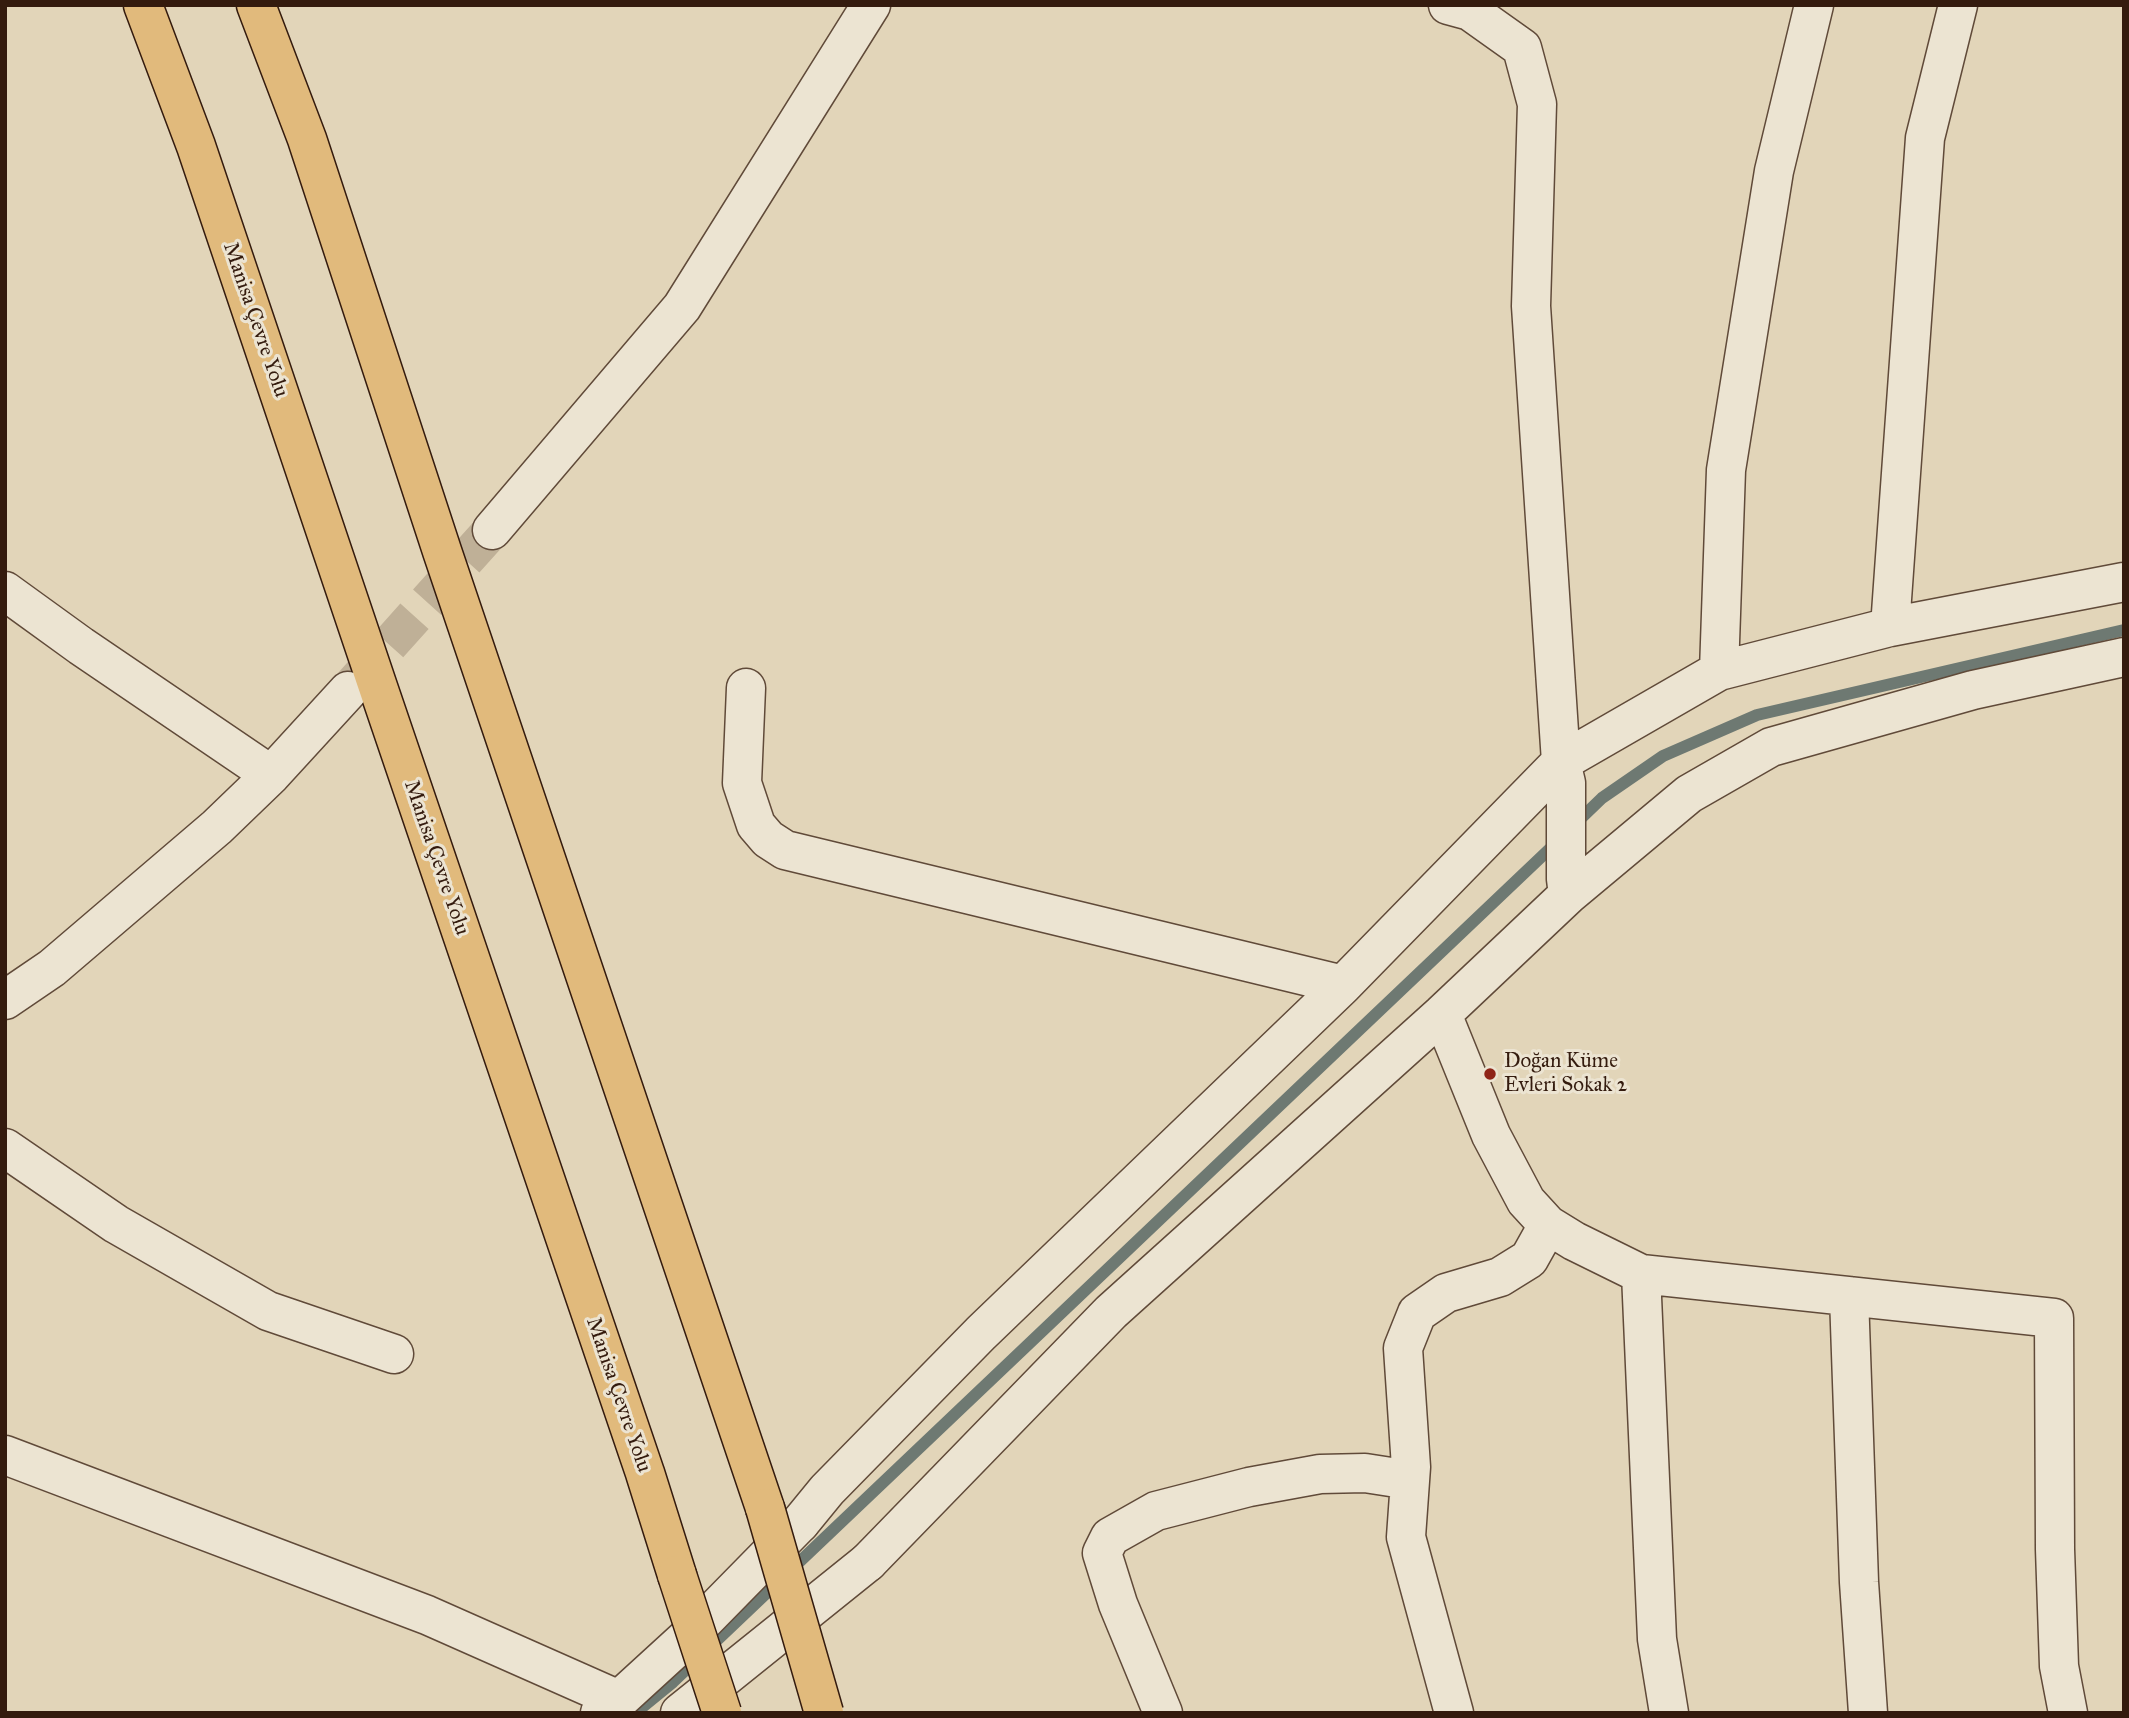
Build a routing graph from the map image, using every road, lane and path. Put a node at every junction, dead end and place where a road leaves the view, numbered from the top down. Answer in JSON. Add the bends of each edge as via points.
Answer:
{"nodes":[{"id":1,"x":143,"y":5,"type":"edge"},
{"id":2,"x":256,"y":5,"type":"edge"},
{"id":3,"x":871,"y":5,"type":"edge"},
{"id":4,"x":1448,"y":5,"type":"edge"},
{"id":5,"x":1814,"y":5,"type":"edge"},
{"id":6,"x":1958,"y":5,"type":"edge"},
{"id":7,"x":492,"y":530,"type":"tunnel mouth"},
{"id":8,"x":2124,"y":582,"type":"edge"},
{"id":9,"x":5,"y":592,"type":"edge"},
{"id":10,"x":1890,"y":627,"type":"junction"},
{"id":11,"x":2124,"y":657,"type":"edge"},
{"id":12,"x":1718,"y":671,"type":"junction"},
{"id":13,"x":746,"y":688,"type":"dead end"},
{"id":14,"x":348,"y":691,"type":"tunnel mouth"},
{"id":15,"x":1564,"y":772,"type":"junction"},
{"id":16,"x":271,"y":775,"type":"junction"},
{"id":17,"x":1567,"y":887,"type":"junction"},
{"id":18,"x":1343,"y":985,"type":"junction"},
{"id":19,"x":5,"y":1000,"type":"edge"},
{"id":20,"x":1442,"y":1013,"type":"junction"},
{"id":21,"x":5,"y":1149,"type":"edge"},
{"id":22,"x":1548,"y":1225,"type":"junction"},
{"id":23,"x":1641,"y":1274,"type":"junction"},
{"id":24,"x":1849,"y":1296,"type":"junction"},
{"id":25,"x":394,"y":1354,"type":"dead end"},
{"id":26,"x":5,"y":1455,"type":"edge"},
{"id":27,"x":1410,"y":1480,"type":"junction"},
{"id":28,"x":609,"y":1706,"type":"edge"},
{"id":29,"x":680,"y":1713,"type":"edge"},
{"id":30,"x":722,"y":1713,"type":"edge"},
{"id":31,"x":824,"y":1713,"type":"edge"},
{"id":32,"x":1163,"y":1713,"type":"edge"},
{"id":33,"x":1454,"y":1713,"type":"edge"},
{"id":34,"x":1669,"y":1713,"type":"edge"},
{"id":35,"x":1868,"y":1713,"type":"edge"},
{"id":36,"x":2068,"y":1713,"type":"edge"}],
"edges":[{"from":1,"to":30,"type":"highway","name":"Manisa Çevre Yolu","bridge":true,"via":[[197,146]]},
{"from":2,"to":31,"type":"highway","bridge":true,"via":[[307,139],[765,1508]]},
{"from":3,"to":7,"type":"street","via":[[682,307]]},
{"from":4,"to":15,"type":"street","via":[[1470,12],[1522,48],[1537,104],[1531,306]]},
{"from":5,"to":12,"type":"street","via":[[1774,171],[1726,470]]},
{"from":6,"to":10,"type":"street","via":[[1925,138]]},
{"from":8,"to":10,"type":"street"},
{"from":9,"to":16,"type":"street"},
{"from":10,"to":12,"type":"street"},
{"from":11,"to":17,"type":"street","via":[[1973,690],[1771,747],[1689,794]]},
{"from":12,"to":15,"type":"street"},
{"from":13,"to":18,"type":"street","via":[[743,783],[756,825],[785,850]]},
{"from":14,"to":16,"type":"street"},
{"from":15,"to":17,"type":"street"},
{"from":15,"to":18,"type":"street"},
{"from":16,"to":19,"type":"street","via":[[52,968]]},
{"from":17,"to":20,"type":"street"},
{"from":18,"to":28,"type":"street","via":[[981,1333],[689,1636]]},
{"from":20,"to":22,"type":"street","via":[[1491,1135],[1526,1201]]},
{"from":20,"to":29,"type":"street","via":[[1111,1312],[868,1562]]},
{"from":21,"to":25,"type":"street","via":[[117,1224],[268,1311]]},
{"from":22,"to":23,"type":"street"},
{"from":22,"to":27,"type":"street","via":[[1529,1259],[1500,1277],[1446,1293],[1417,1313],[1403,1348]]},
{"from":23,"to":24,"type":"street"},
{"from":23,"to":34,"type":"street","via":[[1657,1639]]},
{"from":24,"to":35,"type":"street"},
{"from":24,"to":36,"type":"street","via":[[2054,1318],[2059,1665]]},
{"from":26,"to":28,"type":"street","via":[[427,1615]]},
{"from":27,"to":32,"type":"street","via":[[1365,1473],[1331,1474],[1249,1487],[1156,1511],[1110,1537],[1102,1553]]},
{"from":27,"to":33,"type":"street","via":[[1406,1537]]}]}
